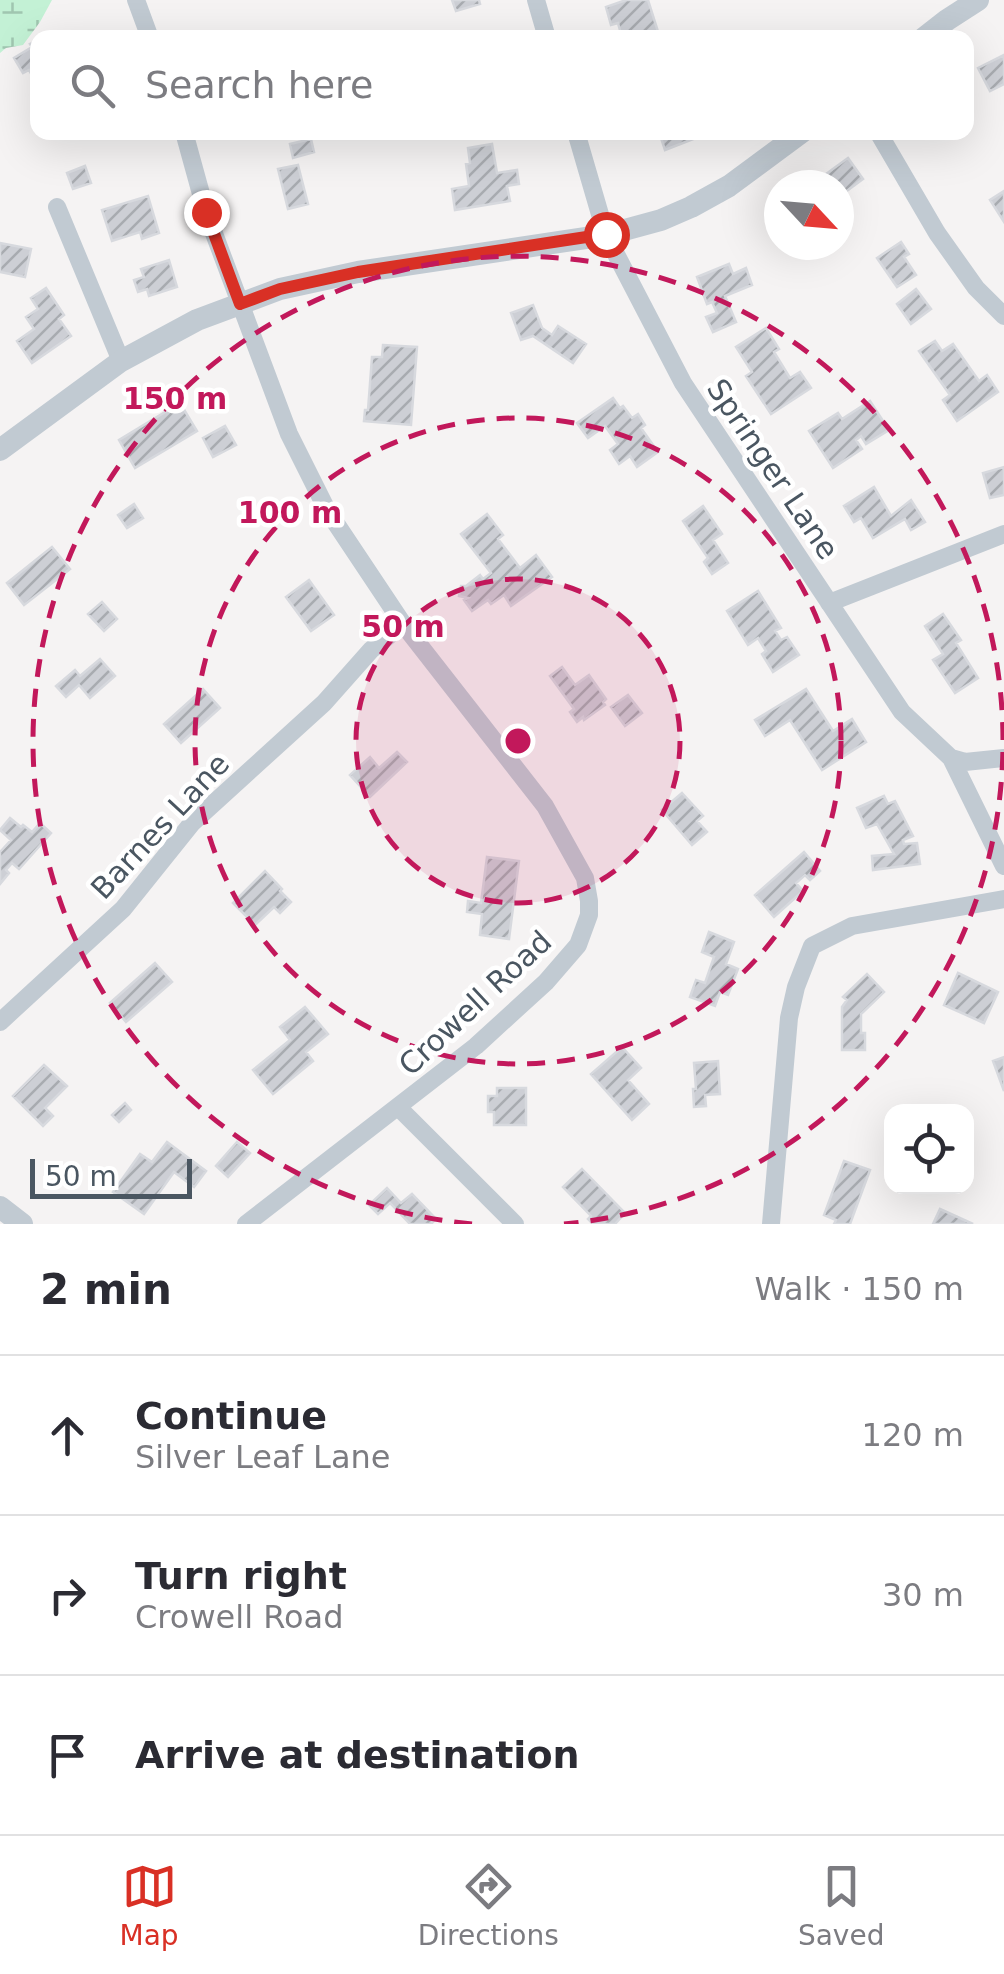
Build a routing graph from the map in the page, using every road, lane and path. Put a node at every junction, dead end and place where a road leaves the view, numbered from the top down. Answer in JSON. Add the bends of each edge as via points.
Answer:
{"nodes":[{"id":1,"x":136,"y":0,"type":"edge"},
{"id":2,"x":536,"y":0,"type":"edge"},
{"id":3,"x":978,"y":0,"type":"edge"},
{"id":4,"x":147,"y":30,"type":"edge"},
{"id":5,"x":545,"y":30,"type":"edge"},
{"id":6,"x":934,"y":30,"type":"edge"},
{"id":7,"x":186,"y":140,"type":"edge"},
{"id":8,"x":578,"y":140,"type":"edge"},
{"id":9,"x":792,"y":140,"type":"edge"},
{"id":10,"x":883,"y":140,"type":"edge"},
{"id":11,"x":57,"y":207,"type":"dead end"},
{"id":12,"x":606,"y":234,"type":"junction"},
{"id":13,"x":240,"y":304,"type":"junction"},
{"id":14,"x":1004,"y":316,"type":"edge"},
{"id":15,"x":121,"y":361,"type":"junction"},
{"id":16,"x":0,"y":450,"type":"edge"},
{"id":17,"x":1004,"y":534,"type":"edge"},
{"id":18,"x":829,"y":603,"type":"junction"},
{"id":19,"x":402,"y":624,"type":"junction"},
{"id":20,"x":950,"y":758,"type":"junction"},
{"id":21,"x":1004,"y":758,"type":"edge"},
{"id":22,"x":1004,"y":866,"type":"edge"},
{"id":23,"x":1004,"y":898,"type":"edge"},
{"id":24,"x":0,"y":1022,"type":"edge"},
{"id":25,"x":399,"y":1108,"type":"junction"},
{"id":26,"x":0,"y":1207,"type":"edge"},
{"id":27,"x":22,"y":1224,"type":"edge"},
{"id":28,"x":246,"y":1224,"type":"edge"},
{"id":29,"x":515,"y":1224,"type":"edge"},
{"id":30,"x":771,"y":1224,"type":"edge"}],
"edges":[{"from":1,"to":4,"type":"street"},
{"from":2,"to":5,"type":"street"},
{"from":3,"to":6,"type":"street"},
{"from":7,"to":13,"type":"street","name":"Crowell Road"},
{"from":8,"to":12,"type":"street","name":"Springer Lane"},
{"from":9,"to":12,"type":"street","via":[[691,208]]},
{"from":10,"to":14,"type":"street","via":[[937,233]]},
{"from":11,"to":15,"type":"street"},
{"from":12,"to":13,"type":"street","via":[[358,272]]},
{"from":12,"to":18,"type":"street","name":"Springer Lane","via":[[682,383]]},
{"from":13,"to":15,"type":"street"},
{"from":13,"to":19,"type":"street","name":"Crowell Road","via":[[319,495]]},
{"from":15,"to":16,"type":"street"},
{"from":17,"to":18,"type":"street"},
{"from":18,"to":20,"type":"street","name":"Springer Lane","via":[[902,712]]},
{"from":19,"to":24,"type":"street","name":"Barnes Lane","via":[[192,823],[123,910]]},
{"from":19,"to":25,"type":"street","name":"Crowell Road","via":[[545,806],[584,878],[589,915],[578,945],[546,982]]},
{"from":20,"to":21,"type":"street"},
{"from":20,"to":22,"type":"street","name":"Springer Lane"},
{"from":23,"to":30,"type":"street","via":[[852,926],[812,946],[789,1018]]},
{"from":25,"to":28,"type":"street","name":"Crowell Road"},
{"from":25,"to":29,"type":"street"},
{"from":26,"to":27,"type":"street"}]}
